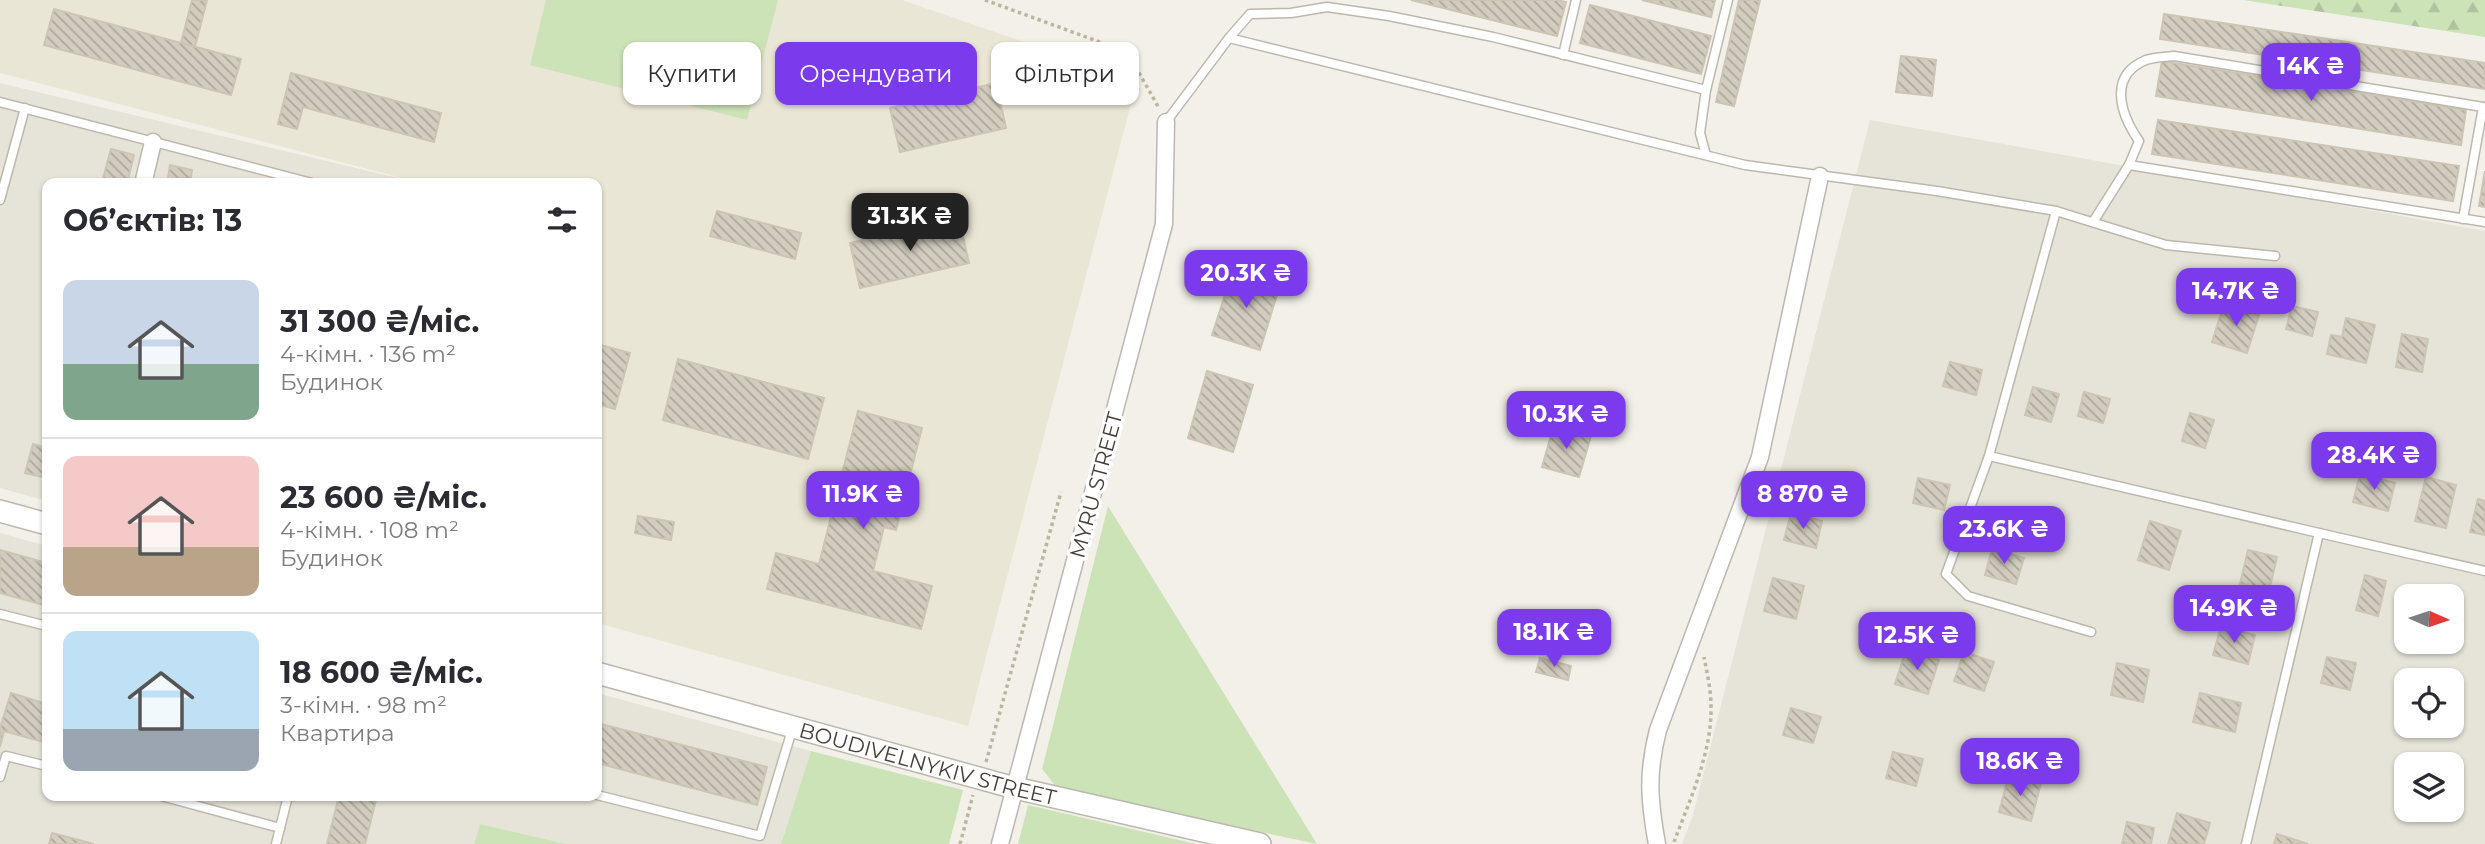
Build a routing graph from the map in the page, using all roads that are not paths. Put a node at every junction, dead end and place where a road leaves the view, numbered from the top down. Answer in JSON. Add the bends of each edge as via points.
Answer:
{"nodes":[{"id":1,"x":1576,"y":0,"type":"edge"},
{"id":2,"x":1728,"y":0,"type":"edge"},
{"id":3,"x":1229,"y":38,"type":"junction"},
{"id":4,"x":1563,"y":55,"type":"junction"},
{"id":5,"x":1706,"y":90,"type":"junction"},
{"id":6,"x":0,"y":102,"type":"edge"},
{"id":7,"x":25,"y":108,"type":"junction"},
{"id":8,"x":1167,"y":122,"type":"joint"},
{"id":9,"x":153,"y":142,"type":"junction"},
{"id":10,"x":1706,"y":155,"type":"junction"},
{"id":11,"x":2129,"y":164,"type":"junction"},
{"id":12,"x":1820,"y":176,"type":"junction"},
{"id":13,"x":144,"y":178,"type":"edge"},
{"id":14,"x":293,"y":178,"type":"edge"},
{"id":15,"x":0,"y":200,"type":"edge"},
{"id":16,"x":2056,"y":211,"type":"junction"},
{"id":17,"x":2463,"y":219,"type":"junction"},
{"id":18,"x":2093,"y":222,"type":"junction"},
{"id":19,"x":2485,"y":222,"type":"edge"},
{"id":20,"x":2275,"y":256,"type":"dead end"},
{"id":21,"x":1989,"y":456,"type":"junction"},
{"id":22,"x":0,"y":511,"type":"edge"},
{"id":23,"x":42,"y":523,"type":"edge"},
{"id":24,"x":2319,"y":533,"type":"junction"},
{"id":25,"x":2485,"y":571,"type":"edge"},
{"id":26,"x":0,"y":614,"type":"edge"},
{"id":27,"x":42,"y":625,"type":"edge"},
{"id":28,"x":2091,"y":632,"type":"dead end"},
{"id":29,"x":602,"y":674,"type":"edge"},
{"id":30,"x":793,"y":727,"type":"junction"},
{"id":31,"x":42,"y":765,"type":"edge"},
{"id":32,"x":0,"y":777,"type":"edge"},
{"id":33,"x":1015,"y":788,"type":"junction"},
{"id":34,"x":602,"y":796,"type":"edge"},
{"id":35,"x":180,"y":801,"type":"edge"},
{"id":36,"x":287,"y":801,"type":"edge"},
{"id":37,"x":280,"y":828,"type":"junction"},
{"id":38,"x":276,"y":844,"type":"edge"},
{"id":39,"x":1000,"y":844,"type":"edge"},
{"id":40,"x":1260,"y":844,"type":"edge"},
{"id":41,"x":1657,"y":844,"type":"edge"},
{"id":42,"x":2246,"y":844,"type":"edge"}],
"edges":[{"from":1,"to":4,"type":"lane"},
{"from":2,"to":5,"type":"lane"},
{"from":3,"to":4,"type":"lane","via":[[1250,14],[1327,7],[1389,16]]},
{"from":3,"to":8,"type":"lane"},
{"from":3,"to":10,"type":"lane"},
{"from":4,"to":5,"type":"lane"},
{"from":5,"to":10,"type":"lane","via":[[1700,133]]},
{"from":6,"to":7,"type":"lane"},
{"from":7,"to":9,"type":"lane"},
{"from":7,"to":15,"type":"lane"},
{"from":8,"to":33,"type":"street","name":"MYRU STREET","via":[[1164,224]]},
{"from":9,"to":13,"type":"street"},
{"from":9,"to":14,"type":"lane"},
{"from":10,"to":12,"type":"lane"},
{"from":11,"to":17,"type":"lane"},
{"from":11,"to":17,"type":"lane","via":[[2139,141],[2121,108],[2121,88],[2146,60],[2174,56],[2464,102],[2483,107]]},
{"from":11,"to":18,"type":"lane"},
{"from":12,"to":16,"type":"lane"},
{"from":12,"to":41,"type":"street","via":[[1760,457],[1649,763]]},
{"from":16,"to":18,"type":"lane"},
{"from":16,"to":21,"type":"lane"},
{"from":17,"to":19,"type":"lane"},
{"from":18,"to":20,"type":"lane","via":[[2166,245]]},
{"from":21,"to":24,"type":"lane"},
{"from":21,"to":28,"type":"lane","via":[[1946,574],[1968,596]]},
{"from":22,"to":23,"type":"street"},
{"from":24,"to":25,"type":"lane"},
{"from":24,"to":42,"type":"lane"},
{"from":26,"to":27,"type":"lane"},
{"from":29,"to":30,"type":"street","name":"BOUDIVELNYKIV STREET"},
{"from":30,"to":33,"type":"street","name":"BOUDIVELNYKIV STREET"},
{"from":30,"to":34,"type":"lane","via":[[761,836]]},
{"from":31,"to":32,"type":"lane","via":[[6,756]]},
{"from":33,"to":39,"type":"street","name":"MYRU STREET"},
{"from":33,"to":40,"type":"street","name":"BOUDIVELNYKIV STREET"},
{"from":35,"to":37,"type":"lane"},
{"from":36,"to":37,"type":"lane"},
{"from":37,"to":38,"type":"lane"}]}
